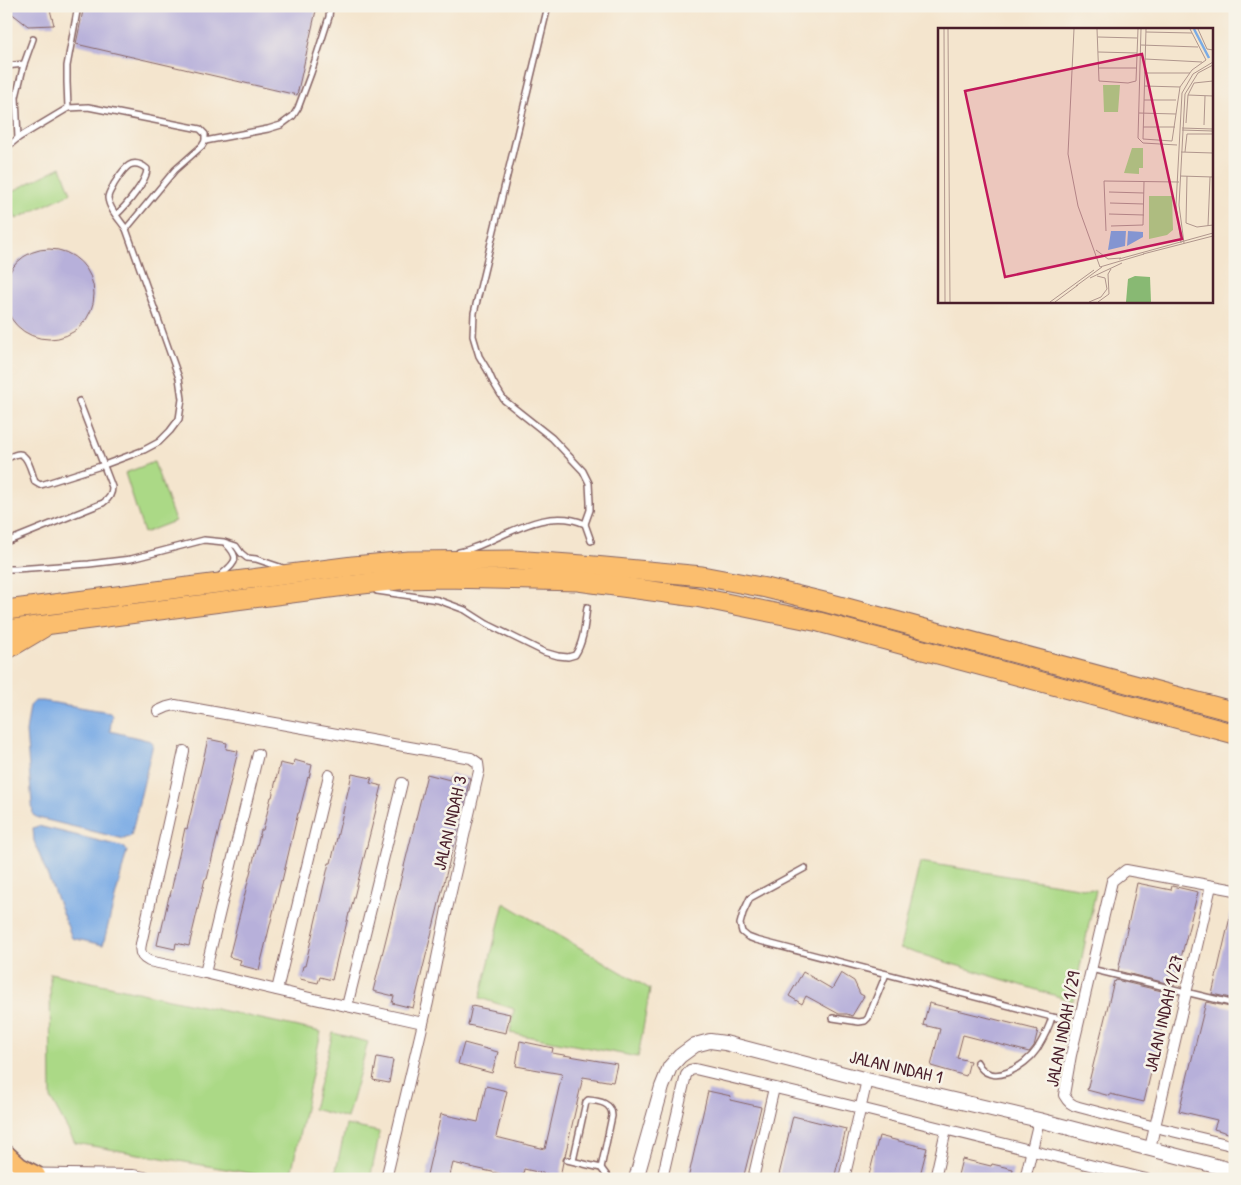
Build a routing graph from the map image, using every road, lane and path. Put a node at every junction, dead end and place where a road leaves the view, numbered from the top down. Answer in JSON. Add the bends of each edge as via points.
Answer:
{"nodes":[{"id":1,"x":78,"y":6,"type":"edge"},
{"id":2,"x":330,"y":6,"type":"edge"},
{"id":3,"x":548,"y":6,"type":"edge"},
{"id":4,"x":33,"y":39,"type":"dead end"},
{"id":5,"x":24,"y":64,"type":"junction"},
{"id":6,"x":6,"y":66,"type":"edge"},
{"id":7,"x":68,"y":108,"type":"junction"},
{"id":8,"x":18,"y":138,"type":"junction"},
{"id":9,"x":205,"y":141,"type":"junction"},
{"id":10,"x":6,"y":148,"type":"edge"},
{"id":11,"x":116,"y":215,"type":"junction"},
{"id":12,"x":126,"y":229,"type":"junction"},
{"id":13,"x":79,"y":401,"type":"dead end"},
{"id":14,"x":6,"y":459,"type":"edge"},
{"id":15,"x":104,"y":465,"type":"junction"},
{"id":16,"x":584,"y":524,"type":"junction"},
{"id":17,"x":591,"y":541,"type":"dead end"},
{"id":18,"x":6,"y":542,"type":"edge"},
{"id":19,"x":224,"y":542,"type":"junction"},
{"id":20,"x":455,"y":553,"type":"dead end"},
{"id":21,"x":446,"y":554,"type":"dead end"},
{"id":22,"x":409,"y":561,"type":"junction"},
{"id":23,"x":6,"y":569,"type":"edge"},
{"id":24,"x":298,"y":573,"type":"junction"},
{"id":25,"x":211,"y":585,"type":"junction"},
{"id":26,"x":345,"y":586,"type":"junction"},
{"id":27,"x":586,"y":607,"type":"dead end"},
{"id":28,"x":8,"y":609,"type":"edge"},
{"id":29,"x":51,"y":624,"type":"junction"},
{"id":30,"x":6,"y":630,"type":"edge"},
{"id":31,"x":6,"y":650,"type":"edge"},
{"id":32,"x":158,"y":711,"type":"dead end"},
{"id":33,"x":1235,"y":712,"type":"edge"},
{"id":34,"x":1235,"y":734,"type":"edge"},
{"id":35,"x":184,"y":751,"type":"dead end"},
{"id":36,"x":258,"y":754,"type":"dead end"},
{"id":37,"x":329,"y":775,"type":"dead end"},
{"id":38,"x":402,"y":783,"type":"dead end"},
{"id":39,"x":805,"y":868,"type":"dead end"},
{"id":40,"x":1210,"y":886,"type":"junction"},
{"id":41,"x":1235,"y":890,"type":"edge"},
{"id":42,"x":1091,"y":968,"type":"junction"},
{"id":43,"x":205,"y":972,"type":"junction"},
{"id":44,"x":886,"y":974,"type":"junction"},
{"id":45,"x":277,"y":990,"type":"junction"},
{"id":46,"x":1186,"y":992,"type":"junction"},
{"id":47,"x":1235,"y":1004,"type":"edge"},
{"id":48,"x":347,"y":1006,"type":"junction"},
{"id":49,"x":1052,"y":1017,"type":"junction"},
{"id":50,"x":833,"y":1018,"type":"dead end"},
{"id":51,"x":1080,"y":1022,"type":"junction"},
{"id":52,"x":423,"y":1023,"type":"junction"},
{"id":53,"x":977,"y":1062,"type":"dead end"},
{"id":54,"x":867,"y":1080,"type":"junction"},
{"id":55,"x":774,"y":1088,"type":"junction"},
{"id":56,"x":860,"y":1108,"type":"junction"},
{"id":57,"x":1039,"y":1120,"type":"junction"},
{"id":58,"x":1155,"y":1127,"type":"junction"},
{"id":59,"x":946,"y":1130,"type":"junction"},
{"id":60,"x":1235,"y":1146,"type":"edge"},
{"id":61,"x":1150,"y":1148,"type":"junction"},
{"id":62,"x":1032,"y":1150,"type":"junction"},
{"id":63,"x":6,"y":1153,"type":"edge"},
{"id":64,"x":601,"y":1168,"type":"junction"},
{"id":65,"x":1235,"y":1170,"type":"edge"},
{"id":66,"x":6,"y":1174,"type":"edge"},
{"id":67,"x":37,"y":1175,"type":"junction"},
{"id":68,"x":1115,"y":1175,"type":"edge"},
{"id":69,"x":144,"y":1179,"type":"edge"},
{"id":70,"x":386,"y":1179,"type":"edge"},
{"id":71,"x":611,"y":1179,"type":"edge"},
{"id":72,"x":636,"y":1179,"type":"edge"},
{"id":73,"x":662,"y":1179,"type":"edge"},
{"id":74,"x":753,"y":1179,"type":"edge"},
{"id":75,"x":844,"y":1179,"type":"edge"},
{"id":76,"x":935,"y":1179,"type":"edge"},
{"id":77,"x":1026,"y":1179,"type":"edge"},
{"id":78,"x":1146,"y":1179,"type":"edge"}],
"edges":[{"from":1,"to":7,"type":"lane","via":[[67,66]]},
{"from":2,"to":9,"type":"lane","via":[[311,73],[294,116],[281,126],[268,130]]},
{"from":3,"to":16,"type":"lane","via":[[474,313],[473,336],[479,356],[504,400],[552,438],[582,471],[589,483],[590,502]]},
{"from":4,"to":5,"type":"lane"},
{"from":5,"to":6,"type":"lane"},
{"from":5,"to":8,"type":"lane","via":[[16,97]]},
{"from":7,"to":8,"type":"lane"},
{"from":7,"to":9,"type":"lane","via":[[88,107],[200,129],[205,134]]},
{"from":8,"to":10,"type":"lane"},
{"from":9,"to":12,"type":"lane","via":[[175,170]]},
{"from":11,"to":11,"type":"lane","via":[[109,204],[108,194],[125,167],[136,163],[142,165],[147,169],[146,177]]},
{"from":11,"to":12,"type":"lane"},
{"from":12,"to":15,"type":"lane","via":[[179,378],[182,399],[179,419],[160,442]]},
{"from":13,"to":15,"type":"lane"},
{"from":14,"to":15,"type":"lane","via":[[19,454],[24,456],[35,482],[40,485]]},
{"from":15,"to":18,"type":"lane","via":[[112,492],[103,503]]},
{"from":16,"to":17,"type":"lane"},
{"from":16,"to":20,"type":"lane","via":[[567,519],[546,520]]},
{"from":19,"to":23,"type":"lane","via":[[204,540],[130,559]]},
{"from":19,"to":24,"type":"lane","via":[[236,546],[247,558]]},
{"from":19,"to":25,"type":"lane","via":[[233,551],[234,561]]},
{"from":21,"to":22,"type":"lane"},
{"from":22,"to":24,"type":"highway"},
{"from":22,"to":33,"type":"highway","via":[[513,560],[702,576],[828,603]]},
{"from":24,"to":25,"type":"highway"},
{"from":25,"to":28,"type":"highway"},
{"from":26,"to":27,"type":"lane","via":[[438,600],[558,656],[575,655],[579,649]]},
{"from":26,"to":29,"type":"highway"},
{"from":26,"to":34,"type":"highway","via":[[444,578],[578,581],[696,597],[819,622]]},
{"from":29,"to":30,"type":"highway"},
{"from":29,"to":31,"type":"highway"},
{"from":32,"to":52,"type":"street","name":"JALAN INDAH 3","via":[[175,705],[471,758],[478,763],[479,771]]},
{"from":35,"to":43,"type":"street","via":[[140,954],[149,961]]},
{"from":36,"to":43,"type":"street"},
{"from":37,"to":45,"type":"street"},
{"from":38,"to":48,"type":"street"},
{"from":39,"to":44,"type":"lane","via":[[750,898],[740,924],[742,932],[756,940]]},
{"from":40,"to":41,"type":"street"},
{"from":40,"to":42,"type":"street","name":"JALAN INDAH 1/29","via":[[1126,870],[1112,881]]},
{"from":40,"to":46,"type":"street","name":"JALAN INDAH 1/27"},
{"from":42,"to":46,"type":"lane"},
{"from":42,"to":51,"type":"street","name":"JALAN INDAH 1/29"},
{"from":43,"to":45,"type":"street"},
{"from":44,"to":49,"type":"lane"},
{"from":44,"to":50,"type":"lane","via":[[865,1021]]},
{"from":45,"to":48,"type":"street"},
{"from":46,"to":47,"type":"lane"},
{"from":46,"to":58,"type":"street","name":"JALAN INDAH 1/27"},
{"from":48,"to":52,"type":"street"},
{"from":49,"to":51,"type":"lane"},
{"from":49,"to":53,"type":"lane","via":[[1037,1049],[1015,1068],[1005,1074],[993,1075],[985,1073]]},
{"from":51,"to":58,"type":"street","name":"JALAN INDAH 1/29","via":[[1064,1088],[1067,1101]]},
{"from":52,"to":70,"type":"street","name":"JALAN INDAH 3"},
{"from":54,"to":56,"type":"street"},
{"from":54,"to":57,"type":"street","name":"JALAN INDAH 1"},
{"from":54,"to":72,"type":"street","name":"JALAN INDAH 1","via":[[725,1043],[710,1041],[695,1045],[670,1067]]},
{"from":55,"to":56,"type":"street"},
{"from":55,"to":73,"type":"street","via":[[690,1070],[686,1075]]},
{"from":55,"to":74,"type":"street"},
{"from":56,"to":59,"type":"street"},
{"from":56,"to":75,"type":"street"},
{"from":57,"to":61,"type":"street","name":"JALAN INDAH 1"},
{"from":57,"to":62,"type":"street"},
{"from":58,"to":60,"type":"street","name":"JALAN INDAH 1/29"},
{"from":58,"to":61,"type":"street","name":"JALAN INDAH 1/27"},
{"from":59,"to":62,"type":"street"},
{"from":59,"to":76,"type":"street"},
{"from":61,"to":65,"type":"street","name":"JALAN INDAH 1"},
{"from":62,"to":68,"type":"street"},
{"from":62,"to":77,"type":"street"},
{"from":63,"to":67,"type":"main road"},
{"from":64,"to":64,"type":"lane","via":[[612,1110],[609,1106],[588,1100],[570,1160]]},
{"from":64,"to":71,"type":"lane"},
{"from":66,"to":67,"type":"street"},
{"from":67,"to":69,"type":"street"},
{"from":68,"to":78,"type":"street"}]}
